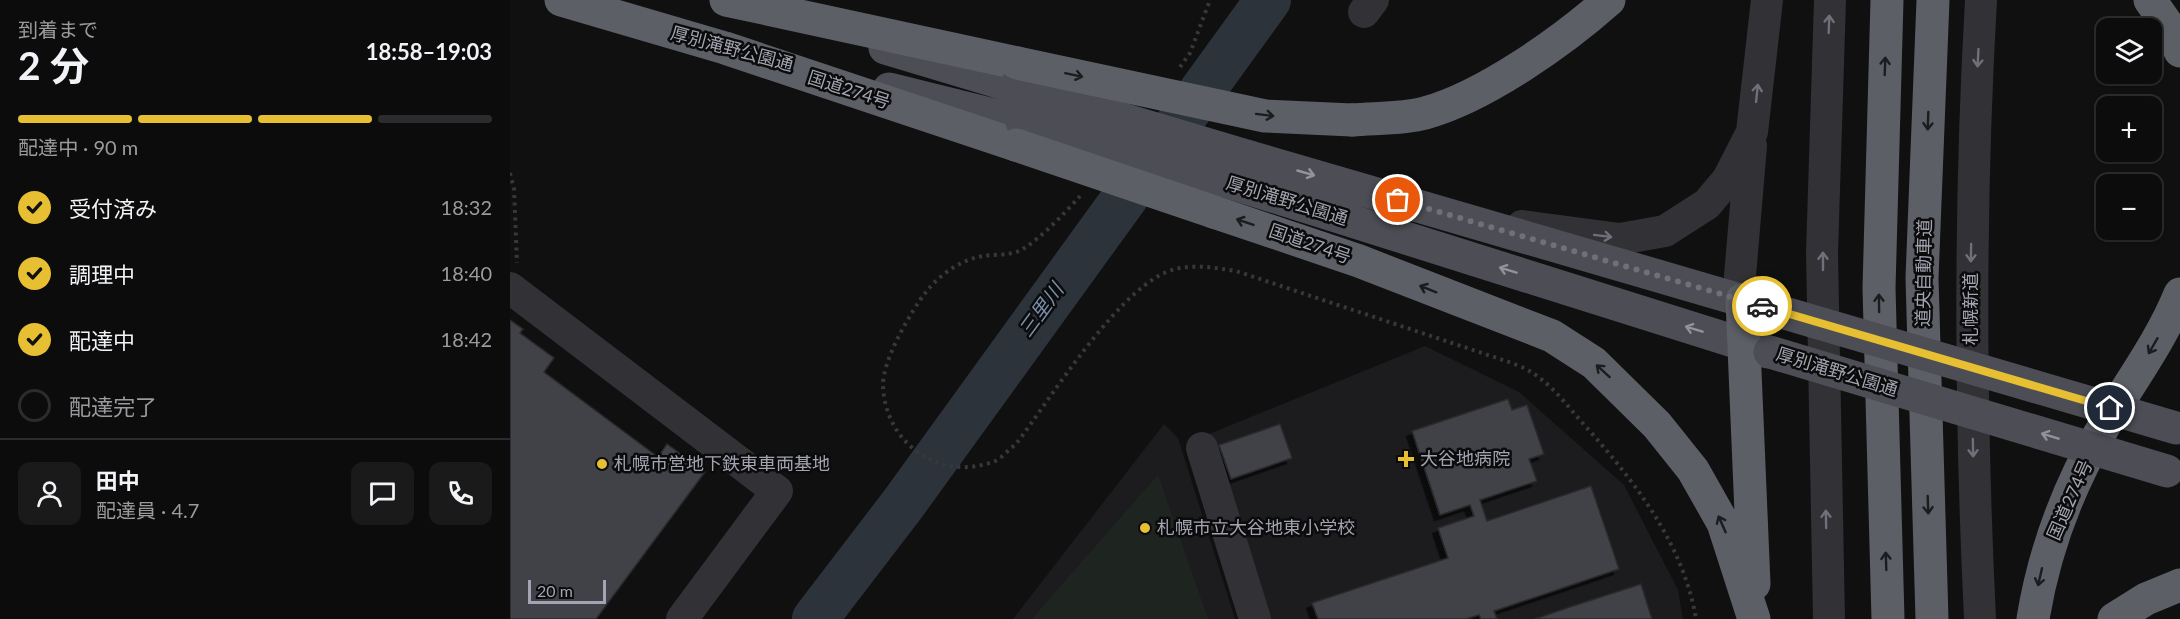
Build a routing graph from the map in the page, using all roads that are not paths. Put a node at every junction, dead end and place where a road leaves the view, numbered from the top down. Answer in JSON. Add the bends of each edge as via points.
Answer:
{"nodes":[{"id":1,"x":561,"y":0,"type":"edge"},
{"id":2,"x":1609,"y":0,"type":"edge"},
{"id":3,"x":1767,"y":0,"type":"edge"},
{"id":4,"x":1830,"y":0,"type":"edge"},
{"id":5,"x":1887,"y":0,"type":"edge"},
{"id":6,"x":1933,"y":0,"type":"edge"},
{"id":7,"x":1981,"y":0,"type":"edge"},
{"id":8,"x":2150,"y":0,"type":"edge"},
{"id":9,"x":733,"y":2,"type":"edge"},
{"id":10,"x":725,"y":48,"type":"joint"},
{"id":11,"x":2180,"y":51,"type":"edge"},
{"id":12,"x":1016,"y":75,"type":"junction"},
{"id":13,"x":1752,"y":132,"type":"junction"},
{"id":14,"x":1019,"y":134,"type":"junction"},
{"id":15,"x":1462,"y":219,"type":"junction"},
{"id":16,"x":514,"y":279,"type":"edge"},
{"id":17,"x":2180,"y":294,"type":"edge"},
{"id":18,"x":1742,"y":300,"type":"junction"},
{"id":19,"x":1757,"y":348,"type":"junction"},
{"id":20,"x":2178,"y":428,"type":"edge"},
{"id":21,"x":1202,"y":448,"type":"dead end"},
{"id":22,"x":2173,"y":472,"type":"edge"},
{"id":23,"x":2180,"y":585,"type":"edge"},
{"id":24,"x":682,"y":619,"type":"edge"},
{"id":25,"x":1255,"y":619,"type":"edge"},
{"id":26,"x":1755,"y":619,"type":"edge"},
{"id":27,"x":1829,"y":619,"type":"edge"},
{"id":28,"x":1888,"y":619,"type":"edge"},
{"id":29,"x":1932,"y":619,"type":"edge"},
{"id":30,"x":1980,"y":619,"type":"edge"},
{"id":31,"x":2033,"y":619,"type":"edge"},
{"id":32,"x":2114,"y":619,"type":"edge"}],
"edges":[{"from":1,"to":10,"type":"highway","name":"厚別滝野公園通"},
{"from":12,"to":2,"type":"highway","one_way":true,"bridge":true,"via":[[1265,116],[1352,120],[1424,113],[1467,97],[1540,53]]},
{"from":13,"to":3,"type":"street","one_way":true},
{"from":27,"to":4,"type":"street","one_way":true,"via":[[1822,253]]},
{"from":28,"to":5,"type":"highway","one_way":true,"via":[[1879,288]]},
{"from":6,"to":29,"type":"highway","name":"道央自動車道","one_way":true,"via":[[1922,278]]},
{"from":7,"to":30,"type":"street","name":"札幌新道","one_way":true,"via":[[1970,293]]},
{"from":8,"to":11,"type":"highway"},
{"from":9,"to":12,"type":"highway"},
{"from":10,"to":14,"type":"highway","name":"国道274号"},
{"from":12,"to":15,"type":"main road","name":"厚別滝野公園通","one_way":true,"bridge":true,"via":[[1250,157]]},
{"from":15,"to":13,"type":"street","one_way":true,"via":[[1620,238],[1665,231],[1707,204],[1728,178]]},
{"from":13,"to":18,"type":"street","via":[[1740,276]]},
{"from":19,"to":14,"type":"main road","name":"厚別滝野公園通","one_way":true,"bridge":true,"via":[[1231,183]]},
{"from":26,"to":14,"type":"highway","name":"国道274号","one_way":true,"bridge":true,"via":[[1723,523],[1693,470],[1657,425],[1594,363],[1552,336],[1359,261],[1214,212]]},
{"from":15,"to":18,"type":"main road","name":"厚別滝野公園通"},
{"from":16,"to":24,"type":"street","via":[[777,491]]},
{"from":17,"to":31,"type":"highway","name":"国道274号","one_way":true,"via":[[2156,343],[2103,428],[2063,509],[2040,574]]},
{"from":18,"to":19,"type":"highway"},
{"from":18,"to":20,"type":"main road","name":"厚別滝野公園通","bridge":true},
{"from":22,"to":19,"type":"main road","name":"厚別滝野公園通","one_way":true,"bridge":true},
{"from":19,"to":26,"type":"highway"},
{"from":21,"to":25,"type":"street"},
{"from":23,"to":32,"type":"highway","via":[[2146,599]]}]}
